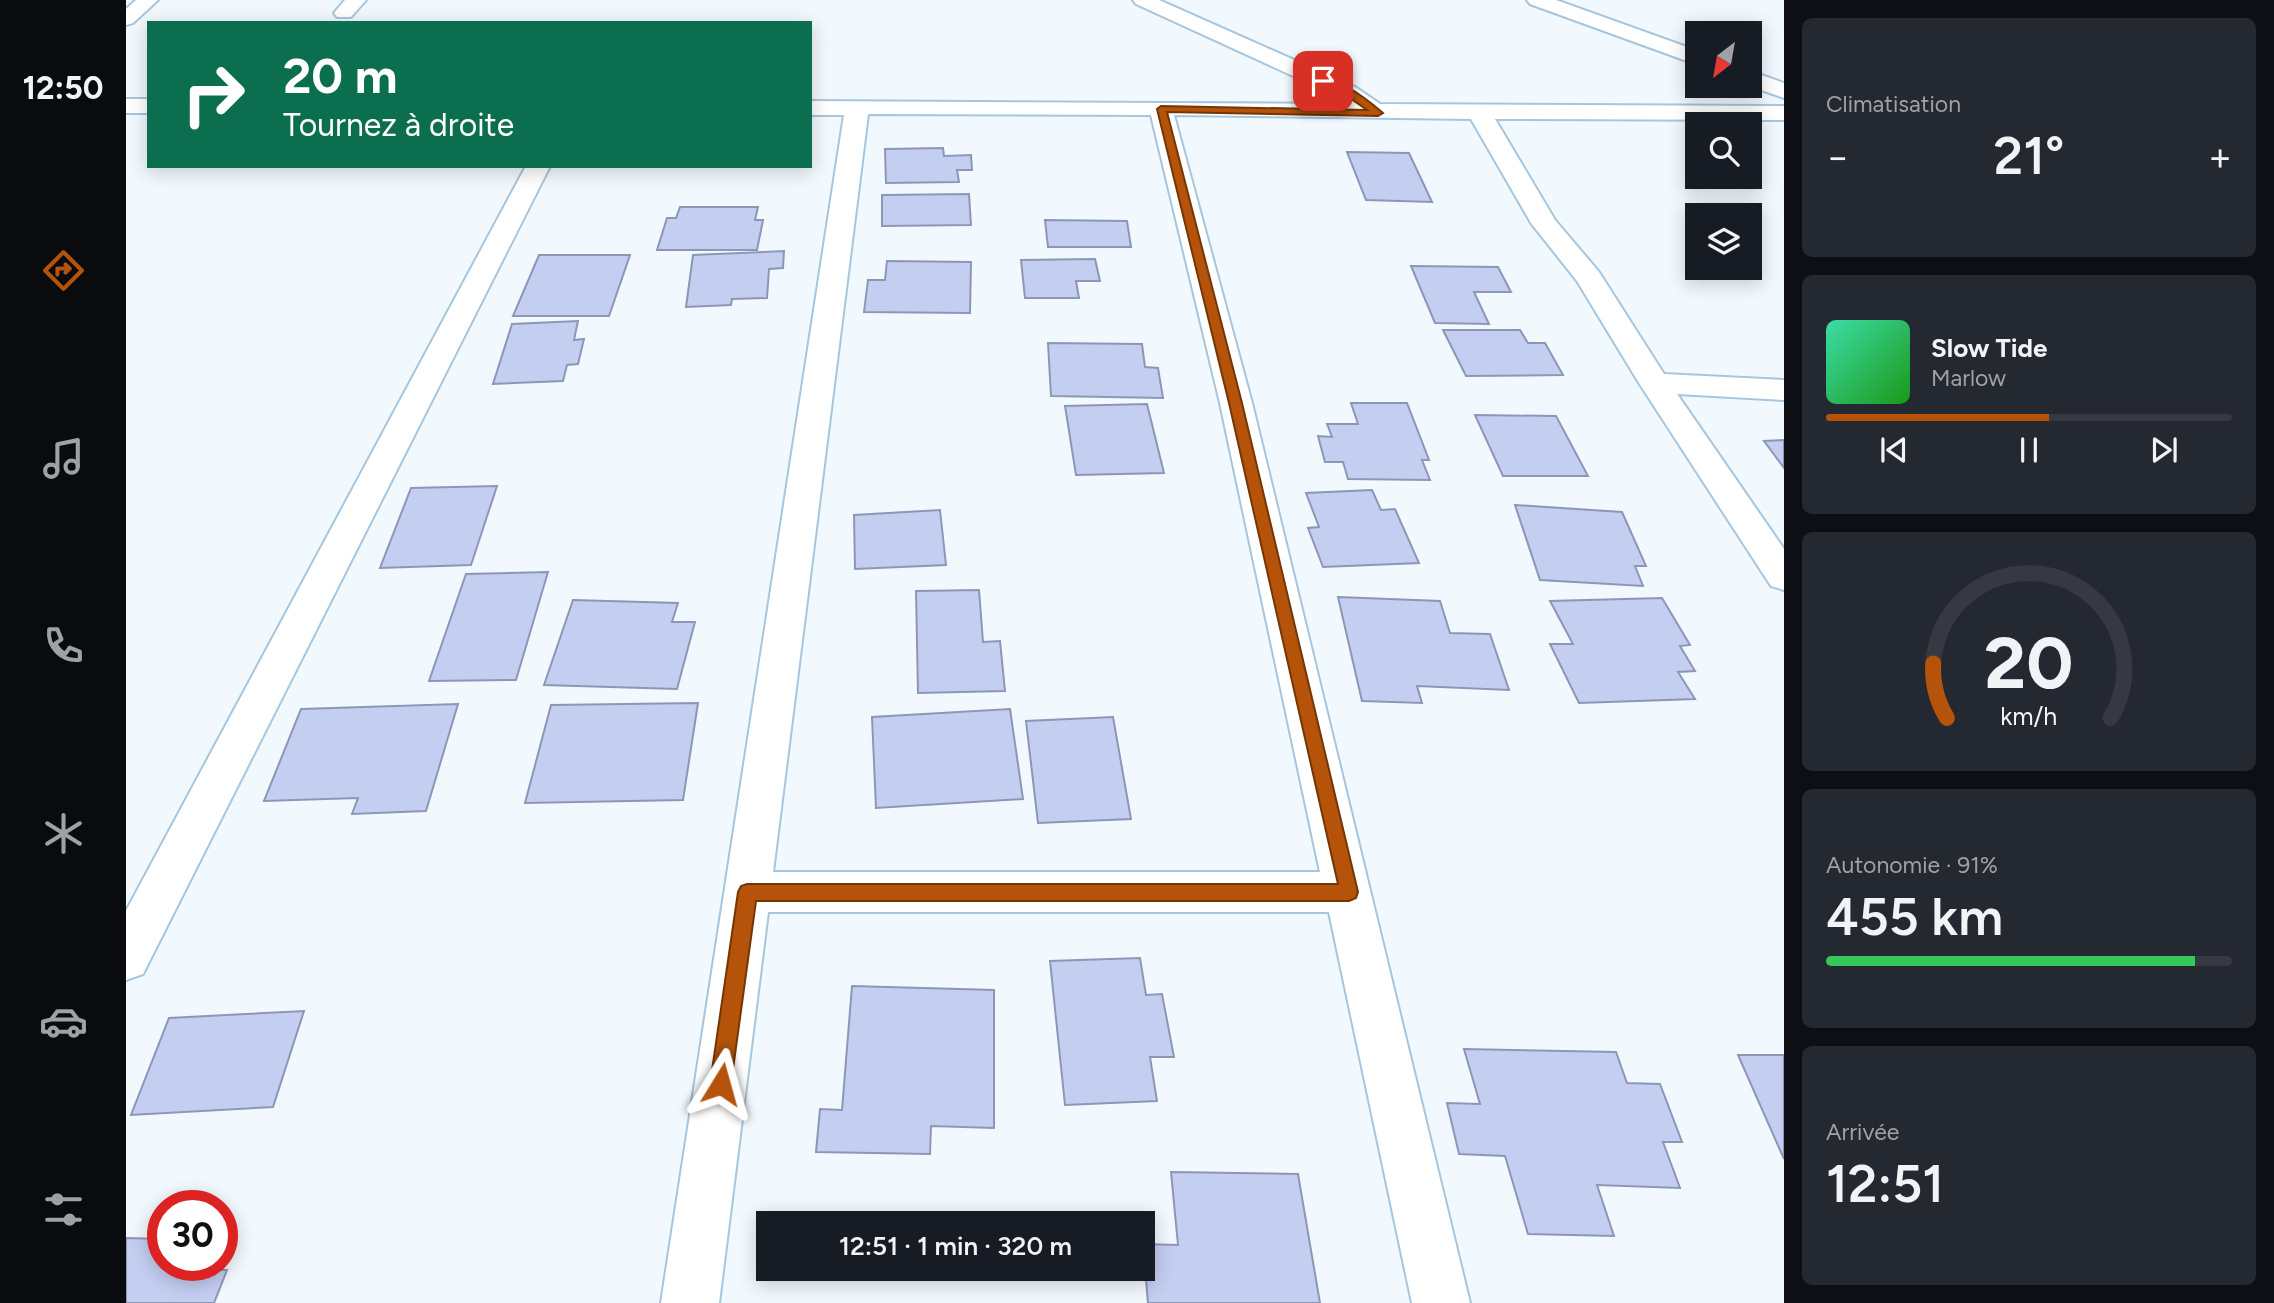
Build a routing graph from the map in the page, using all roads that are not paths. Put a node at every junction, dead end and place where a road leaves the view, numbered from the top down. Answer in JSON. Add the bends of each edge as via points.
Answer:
{"nodes":[{"id":1,"x":148,"y":0,"type":"edge"},
{"id":2,"x":1143,"y":0,"type":"edge"},
{"id":3,"x":1537,"y":0,"type":"edge"},
{"id":4,"x":126,"y":19,"type":"edge"},
{"id":5,"x":1685,"y":54,"type":"edge"},
{"id":6,"x":1762,"y":83,"type":"edge"},
{"id":7,"x":1784,"y":91,"type":"edge"},
{"id":8,"x":126,"y":106,"type":"edge"},
{"id":9,"x":147,"y":106,"type":"edge"},
{"id":10,"x":812,"y":108,"type":"edge"},
{"id":11,"x":857,"y":108,"type":"junction"},
{"id":12,"x":1161,"y":109,"type":"junction"},
{"id":13,"x":1378,"y":113,"type":"junction"},
{"id":14,"x":1784,"y":113,"type":"edge"},
{"id":15,"x":1480,"y":114,"type":"junction"},
{"id":16,"x":1685,"y":114,"type":"edge"},
{"id":17,"x":1762,"y":114,"type":"edge"},
{"id":18,"x":1762,"y":122,"type":"edge"},
{"id":19,"x":1784,"y":130,"type":"edge"},
{"id":20,"x":537,"y":168,"type":"edge"},
{"id":21,"x":1654,"y":383,"type":"junction"},
{"id":22,"x":1784,"y":390,"type":"edge"},
{"id":23,"x":1784,"y":576,"type":"edge"},
{"id":24,"x":747,"y":892,"type":"junction"},
{"id":25,"x":1349,"y":892,"type":"junction"},
{"id":26,"x":126,"y":958,"type":"edge"},
{"id":27,"x":690,"y":1303,"type":"edge"},
{"id":28,"x":1441,"y":1303,"type":"edge"}],
"edges":[{"from":1,"to":4,"type":"street"},
{"from":2,"to":13,"type":"street","via":[[1347,92]]},
{"from":3,"to":5,"type":"street"},
{"from":6,"to":7,"type":"street"},
{"from":8,"to":9,"type":"street"},
{"from":10,"to":11,"type":"street"},
{"from":11,"to":12,"type":"street"},
{"from":11,"to":24,"type":"street"},
{"from":12,"to":13,"type":"street"},
{"from":12,"to":25,"type":"street","via":[[1236,403]]},
{"from":13,"to":15,"type":"street"},
{"from":14,"to":17,"type":"street"},
{"from":15,"to":16,"type":"street"},
{"from":15,"to":21,"type":"street","via":[[1544,223],[1589,278]]},
{"from":18,"to":19,"type":"street"},
{"from":20,"to":26,"type":"street"},
{"from":21,"to":22,"type":"street"},
{"from":21,"to":23,"type":"street"},
{"from":24,"to":25,"type":"street"},
{"from":24,"to":27,"type":"street"},
{"from":25,"to":28,"type":"street"}]}
